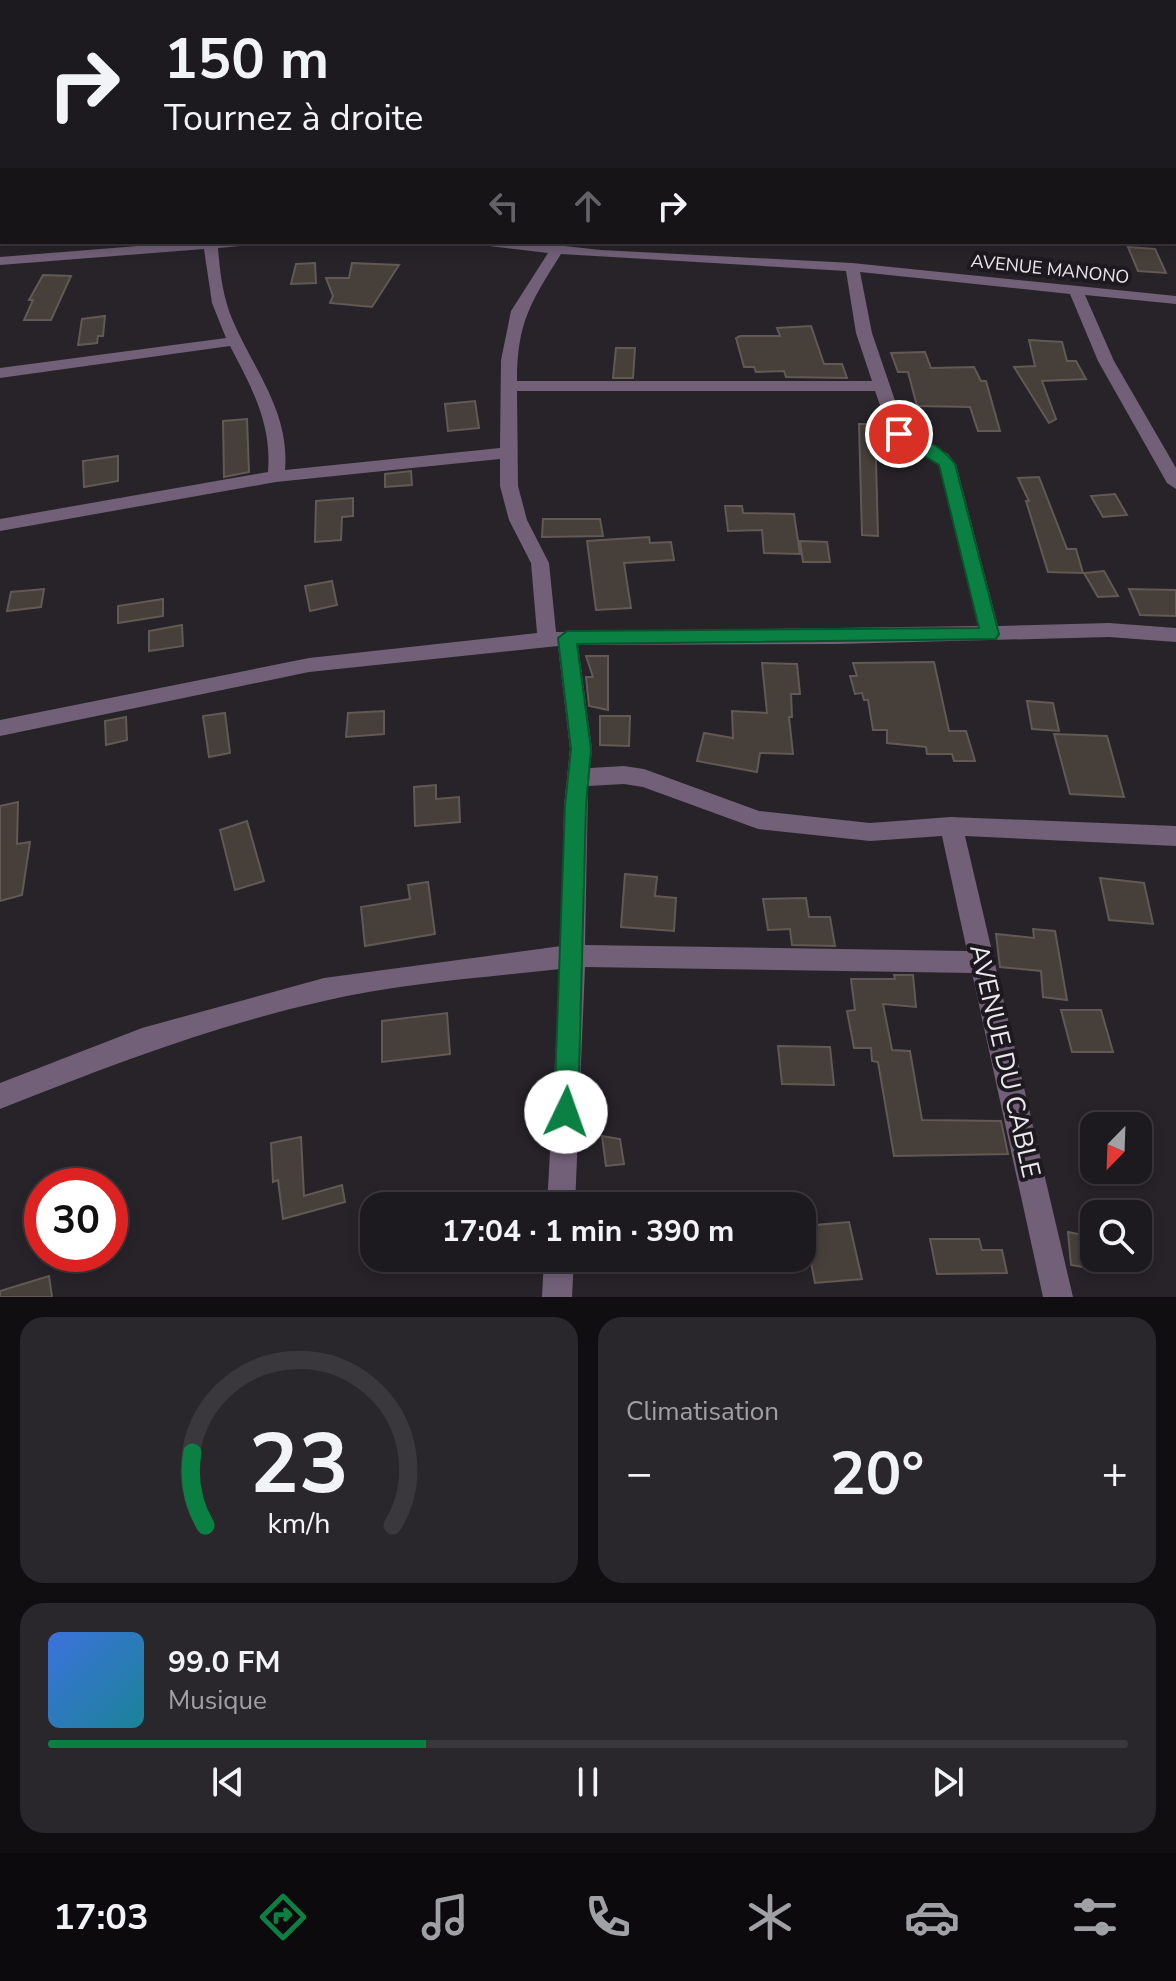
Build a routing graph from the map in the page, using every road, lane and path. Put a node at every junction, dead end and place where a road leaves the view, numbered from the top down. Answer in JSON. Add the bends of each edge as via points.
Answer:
{"nodes":[{"id":1,"x":199,"y":244,"type":"edge"},
{"id":2,"x":211,"y":244,"type":"edge"},
{"id":3,"x":508,"y":244,"type":"edge"},
{"id":4,"x":557,"y":249,"type":"junction"},
{"id":5,"x":0,"y":261,"type":"edge"},
{"id":6,"x":852,"y":267,"type":"junction"},
{"id":7,"x":1076,"y":291,"type":"junction"},
{"id":8,"x":1176,"y":300,"type":"edge"},
{"id":9,"x":236,"y":341,"type":"junction"},
{"id":10,"x":0,"y":373,"type":"edge"},
{"id":11,"x":509,"y":386,"type":"junction"},
{"id":12,"x":882,"y":386,"type":"junction"},
{"id":13,"x":507,"y":453,"type":"junction"},
{"id":14,"x":276,"y":476,"type":"junction"},
{"id":15,"x":1176,"y":483,"type":"edge"},
{"id":16,"x":0,"y":525,"type":"edge"},
{"id":17,"x":990,"y":634,"type":"junction"},
{"id":18,"x":1176,"y":635,"type":"edge"},
{"id":19,"x":557,"y":639,"type":"junction"},
{"id":20,"x":0,"y":728,"type":"edge"},
{"id":21,"x":578,"y":778,"type":"junction"},
{"id":22,"x":951,"y":826,"type":"junction"},
{"id":23,"x":1176,"y":836,"type":"edge"},
{"id":24,"x":573,"y":956,"type":"junction"},
{"id":25,"x":982,"y":962,"type":"junction"},
{"id":26,"x":0,"y":1096,"type":"edge"},
{"id":27,"x":562,"y":1192,"type":"edge"},
{"id":28,"x":558,"y":1272,"type":"edge"},
{"id":29,"x":557,"y":1297,"type":"edge"},
{"id":30,"x":1058,"y":1297,"type":"edge"}],
"edges":[{"from":1,"to":5,"type":"street"},
{"from":2,"to":9,"type":"street","via":[[219,303]]},
{"from":3,"to":4,"type":"street","name":"AVENUE MANONO"},
{"from":4,"to":6,"type":"street","name":"AVENUE MANONO"},
{"from":4,"to":11,"type":"street","via":[[514,321]]},
{"from":6,"to":7,"type":"street","name":"AVENUE MANONO"},
{"from":6,"to":12,"type":"street","via":[[864,333]]},
{"from":7,"to":8,"type":"street","name":"AVENUE MANONO"},
{"from":7,"to":15,"type":"street","via":[[1106,361]]},
{"from":9,"to":10,"type":"street"},
{"from":9,"to":14,"type":"street","via":[[269,405]]},
{"from":11,"to":12,"type":"street"},
{"from":11,"to":13,"type":"street"},
{"from":12,"to":17,"type":"street","via":[[899,434],[947,464]]},
{"from":13,"to":14,"type":"street"},
{"from":13,"to":19,"type":"street","via":[[512,502],[540,563]]},
{"from":14,"to":16,"type":"street"},
{"from":17,"to":18,"type":"street","via":[[1109,630]]},
{"from":17,"to":19,"type":"street"},
{"from":19,"to":20,"type":"street","via":[[309,665]]},
{"from":19,"to":21,"type":"street","via":[[581,749]]},
{"from":21,"to":22,"type":"street","via":[[644,778],[758,820],[870,832]]},
{"from":21,"to":24,"type":"street"},
{"from":22,"to":23,"type":"street"},
{"from":22,"to":25,"type":"street","name":"AVENUE DU CABLE"},
{"from":24,"to":25,"type":"street"},
{"from":24,"to":26,"type":"street","via":[[324,989],[142,1040]]},
{"from":24,"to":27,"type":"street"},
{"from":25,"to":30,"type":"street","name":"AVENUE DU CABLE"},
{"from":28,"to":29,"type":"street"}]}
